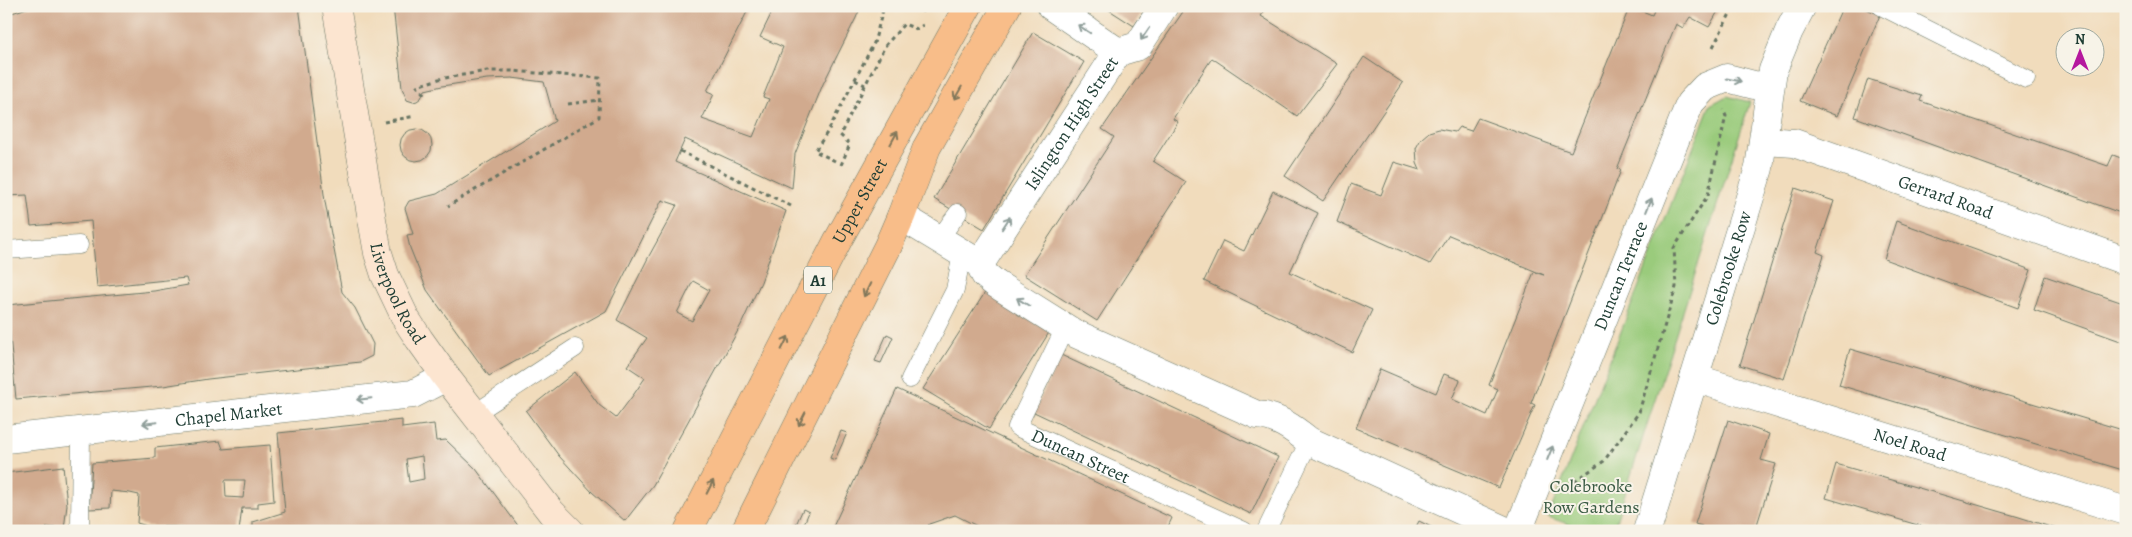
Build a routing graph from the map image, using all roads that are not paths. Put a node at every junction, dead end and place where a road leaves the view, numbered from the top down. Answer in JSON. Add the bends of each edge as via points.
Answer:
{"nodes":[{"id":1,"x":336,"y":6,"type":"edge"},
{"id":2,"x":968,"y":6,"type":"edge"},
{"id":3,"x":1007,"y":6,"type":"edge"},
{"id":4,"x":1050,"y":6,"type":"edge"},
{"id":5,"x":1164,"y":6,"type":"edge"},
{"id":6,"x":1802,"y":6,"type":"edge"},
{"id":7,"x":1882,"y":6,"type":"edge"},
{"id":8,"x":1118,"y":52,"type":"junction"},
{"id":9,"x":2026,"y":78,"type":"dead end"},
{"id":10,"x":1769,"y":86,"type":"junction"},
{"id":11,"x":1764,"y":141,"type":"junction"},
{"id":12,"x":958,"y":213,"type":"dead end"},
{"id":13,"x":901,"y":216,"type":"junction"},
{"id":14,"x":939,"y":239,"type":"junction"},
{"id":15,"x":79,"y":245,"type":"dead end"},
{"id":16,"x":6,"y":250,"type":"edge"},
{"id":17,"x":971,"y":259,"type":"junction"},
{"id":18,"x":2126,"y":260,"type":"edge"},
{"id":19,"x":1065,"y":328,"type":"junction"},
{"id":20,"x":574,"y":348,"type":"dead end"},
{"id":21,"x":446,"y":377,"type":"junction"},
{"id":22,"x":1694,"y":378,"type":"junction"},
{"id":23,"x":910,"y":379,"type":"dead end"},
{"id":24,"x":474,"y":414,"type":"junction"},
{"id":25,"x":81,"y":431,"type":"junction"},
{"id":26,"x":6,"y":439,"type":"edge"},
{"id":27,"x":1309,"y":441,"type":"junction"},
{"id":28,"x":2126,"y":510,"type":"edge"},
{"id":29,"x":1237,"y":529,"type":"edge"},
{"id":30,"x":80,"y":531,"type":"edge"},
{"id":31,"x":570,"y":531,"type":"edge"},
{"id":32,"x":688,"y":531,"type":"edge"},
{"id":33,"x":745,"y":531,"type":"edge"},
{"id":34,"x":1266,"y":531,"type":"edge"},
{"id":35,"x":1506,"y":531,"type":"edge"},
{"id":36,"x":1518,"y":531,"type":"edge"},
{"id":37,"x":1647,"y":531,"type":"edge"}],
"edges":[{"from":1,"to":21,"type":"main road","name":"Liverpool Road","via":[[378,253],[406,319]]},
{"from":32,"to":2,"type":"highway","name":"Upper Street","number":"A1","one_way":true,"via":[[838,240]]},
{"from":3,"to":13,"type":"highway","one_way":true,"via":[[927,147]]},
{"from":8,"to":4,"type":"street","name":"Islington High Street","one_way":true},
{"from":5,"to":8,"type":"street","one_way":true,"via":[[1138,46]]},
{"from":6,"to":10,"type":"street","name":"Colebrooke Row","via":[[1789,30]]},
{"from":7,"to":9,"type":"lane"},
{"from":17,"to":8,"type":"street","name":"Islington High Street","one_way":true},
{"from":10,"to":11,"type":"street","name":"Colebrooke Row"},
{"from":36,"to":10,"type":"street","name":"Duncan Terrace","one_way":true,"via":[[1690,103],[1705,87],[1726,78]]},
{"from":11,"to":18,"type":"street","name":"Gerrard Road","via":[[1794,143]]},
{"from":11,"to":22,"type":"street","name":"Colebrooke Row","via":[[1759,168]]},
{"from":12,"to":14,"type":"lane"},
{"from":13,"to":14,"type":"street"},
{"from":13,"to":33,"type":"highway","one_way":true},
{"from":14,"to":17,"type":"street"},
{"from":15,"to":16,"type":"lane"},
{"from":19,"to":17,"type":"street","one_way":true,"via":[[996,284]]},
{"from":17,"to":23,"type":"lane"},
{"from":19,"to":27,"type":"street","via":[[1257,415],[1268,415]]},
{"from":19,"to":29,"type":"lane","name":"Duncan Street","via":[[1017,427]]},
{"from":20,"to":24,"type":"lane"},
{"from":21,"to":24,"type":"main road","name":"Liverpool Road"},
{"from":21,"to":25,"type":"street","name":"Chapel Market","one_way":true,"via":[[412,394]]},
{"from":22,"to":28,"type":"street","name":"Noel Road"},
{"from":22,"to":37,"type":"street","name":"Colebrooke Row"},
{"from":24,"to":31,"type":"main road","name":"Liverpool Road","via":[[551,512]]},
{"from":25,"to":26,"type":"street","name":"Chapel Market"},
{"from":25,"to":30,"type":"lane"},
{"from":27,"to":34,"type":"lane"},
{"from":27,"to":35,"type":"street"}]}
